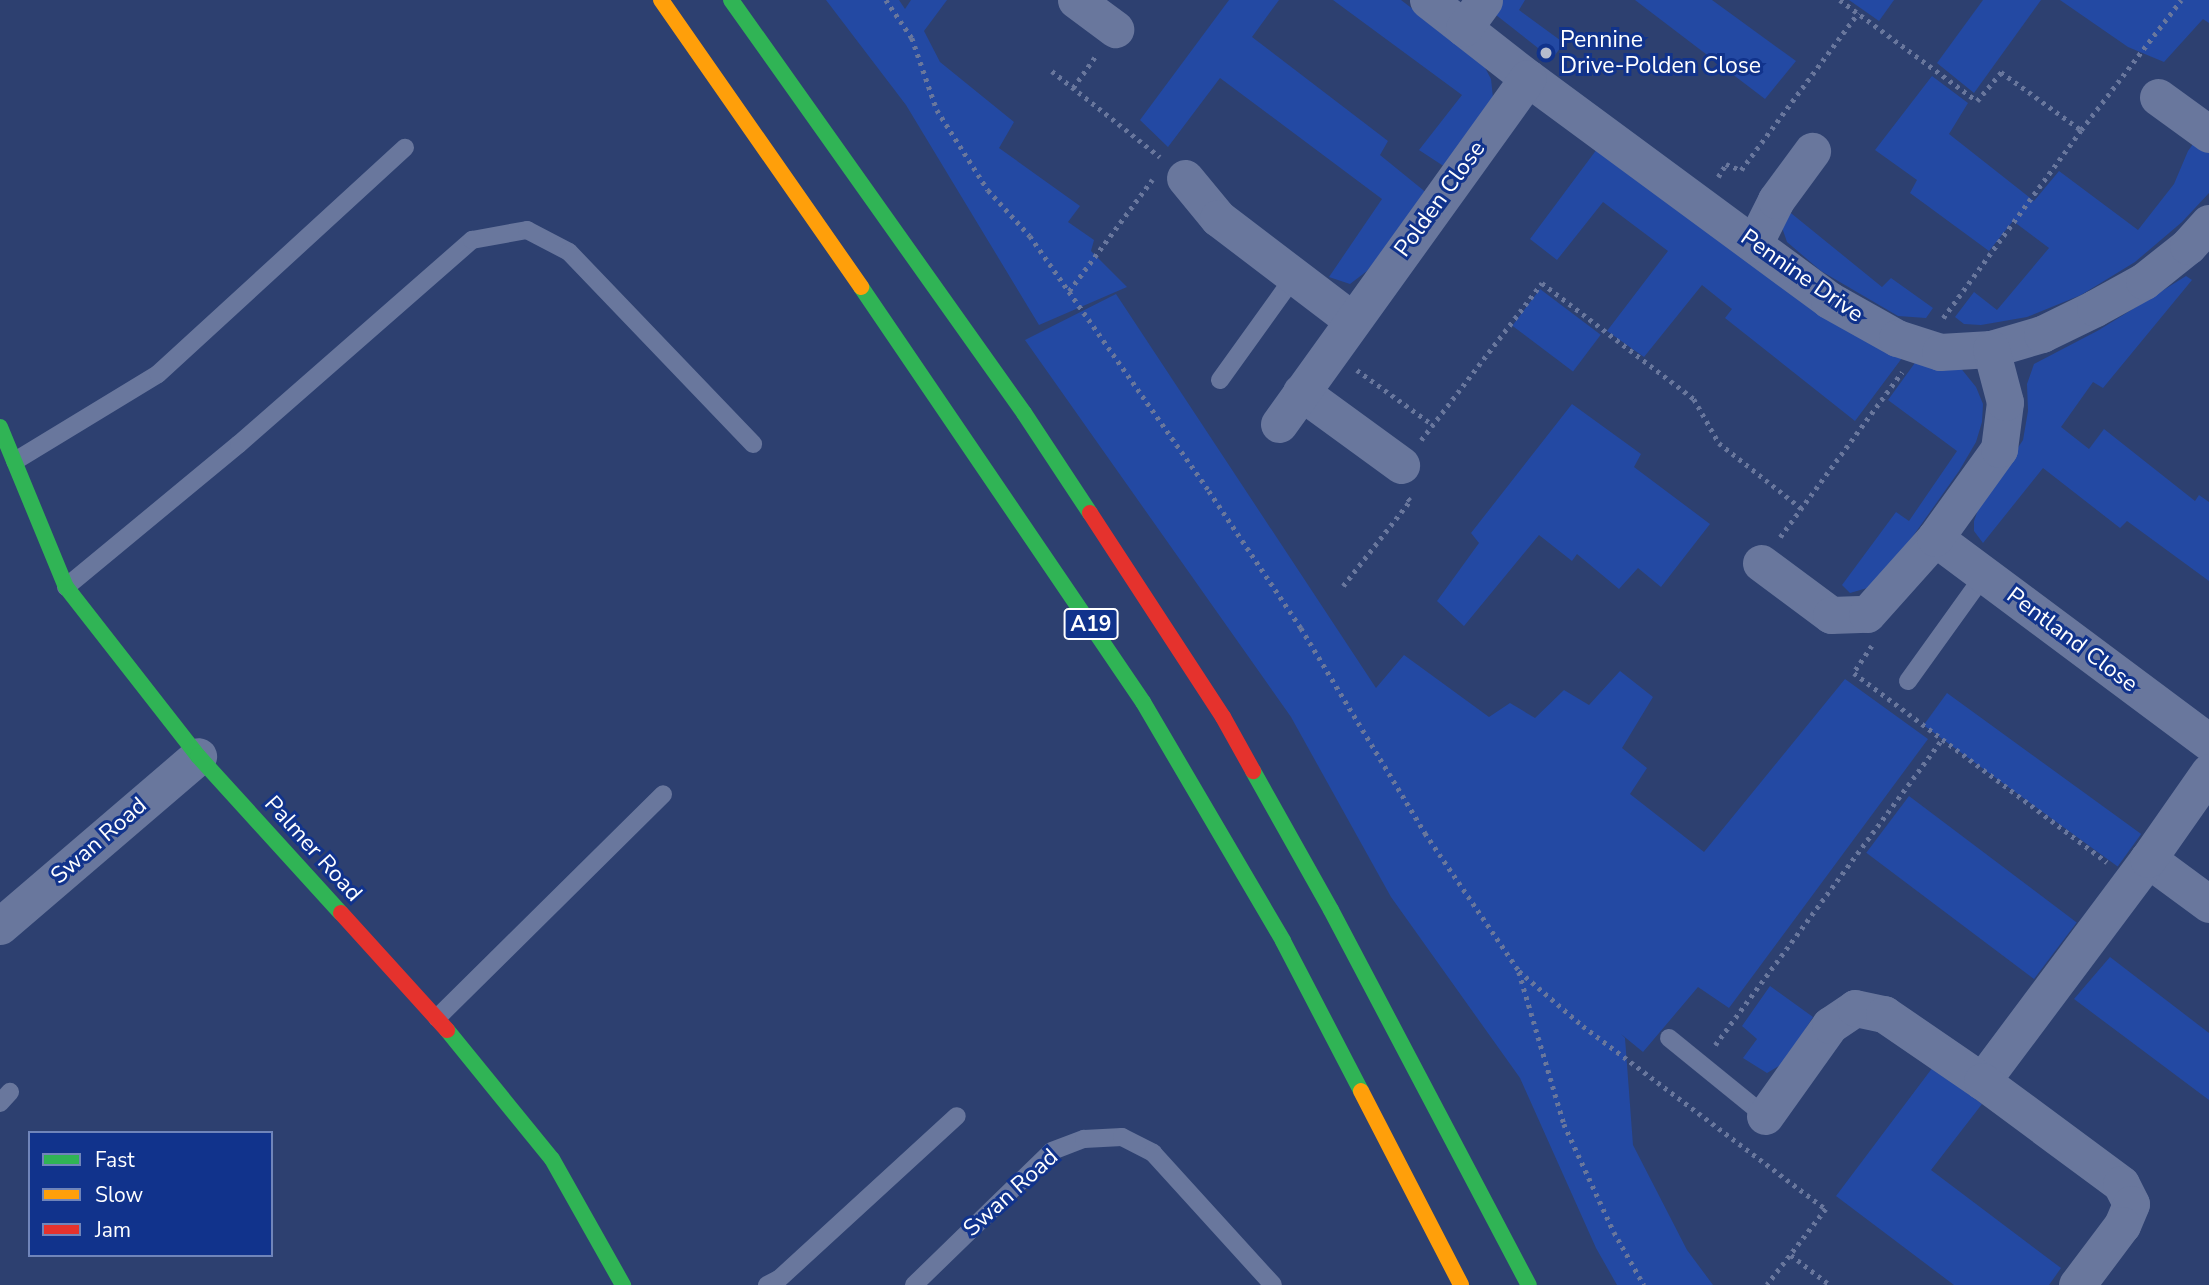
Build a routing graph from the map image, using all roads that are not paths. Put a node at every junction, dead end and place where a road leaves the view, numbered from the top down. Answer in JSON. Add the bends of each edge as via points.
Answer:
{"nodes":[{"id":1,"x":660,"y":0,"type":"edge"},
{"id":2,"x":731,"y":0,"type":"edge"},
{"id":3,"x":1076,"y":0,"type":"edge"},
{"id":4,"x":1428,"y":0,"type":"edge"},
{"id":5,"x":1474,"y":14,"type":"edge"},
{"id":6,"x":1115,"y":29,"type":"dead end"},
{"id":7,"x":1528,"y":79,"type":"junction"},
{"id":8,"x":2158,"y":97,"type":"dead end"},
{"id":9,"x":2209,"y":134,"type":"edge"},
{"id":10,"x":405,"y":148,"type":"dead end"},
{"id":11,"x":1812,"y":151,"type":"dead end"},
{"id":12,"x":1167,"y":173,"type":"road end"},
{"id":13,"x":2202,"y":243,"type":"edge"},
{"id":14,"x":1754,"y":244,"type":"junction"},
{"id":15,"x":1294,"y":277,"type":"junction"},
{"id":16,"x":1352,"y":320,"type":"junction"},
{"id":17,"x":1992,"y":349,"type":"junction"},
{"id":18,"x":1220,"y":380,"type":"dead end"},
{"id":19,"x":1301,"y":392,"type":"junction"},
{"id":20,"x":1279,"y":424,"type":"dead end"},
{"id":21,"x":0,"y":427,"type":"edge"},
{"id":22,"x":753,"y":444,"type":"dead end"},
{"id":23,"x":15,"y":461,"type":"junction"},
{"id":24,"x":1401,"y":465,"type":"road end"},
{"id":25,"x":1935,"y":538,"type":"junction"},
{"id":26,"x":1761,"y":563,"type":"road end"},
{"id":27,"x":1985,"y":574,"type":"junction"},
{"id":28,"x":66,"y":587,"type":"junction"},
{"id":29,"x":1908,"y":681,"type":"dead end"},
{"id":30,"x":2209,"y":742,"type":"edge"},
{"id":31,"x":198,"y":756,"type":"junction"},
{"id":32,"x":2209,"y":772,"type":"edge"},
{"id":33,"x":663,"y":794,"type":"dead end"},
{"id":34,"x":2140,"y":870,"type":"junction"},
{"id":35,"x":2209,"y":904,"type":"edge"},
{"id":36,"x":0,"y":926,"type":"edge"},
{"id":37,"x":437,"y":1018,"type":"junction"},
{"id":38,"x":1669,"y":1038,"type":"dead end"},
{"id":39,"x":1982,"y":1081,"type":"junction"},
{"id":40,"x":957,"y":1116,"type":"dead end"},
{"id":41,"x":1765,"y":1116,"type":"joint"},
{"id":42,"x":623,"y":1285,"type":"edge"},
{"id":43,"x":767,"y":1285,"type":"edge"},
{"id":44,"x":914,"y":1285,"type":"edge"},
{"id":45,"x":1273,"y":1285,"type":"edge"},
{"id":46,"x":1461,"y":1285,"type":"edge"},
{"id":47,"x":1529,"y":1285,"type":"edge"},
{"id":48,"x":2077,"y":1285,"type":"edge"}],
"edges":[{"from":1,"to":46,"type":"main road","number":"A19","via":[[966,438],[1143,702],[1283,941]]},
{"from":2,"to":47,"type":"main road","number":"A19","via":[[1024,413],[1223,717],[1331,910]]},
{"from":3,"to":6,"type":"street"},
{"from":4,"to":5,"type":"street","name":"Pennine Drive"},
{"from":5,"to":7,"type":"street","name":"Pennine Drive"},
{"from":7,"to":14,"type":"street","name":"Pennine Drive"},
{"from":7,"to":16,"type":"street","name":"Polden Close"},
{"from":8,"to":9,"type":"street"},
{"from":10,"to":23,"type":"lane","via":[[158,374]]},
{"from":11,"to":14,"type":"street","via":[[1776,200]]},
{"from":12,"to":15,"type":"street"},
{"from":13,"to":17,"type":"street","name":"Pennine Drive","via":[[2095,308],[2042,334]]},
{"from":14,"to":17,"type":"street","name":"Pennine Drive","via":[[1829,300],[1896,338],[1940,352]]},
{"from":15,"to":16,"type":"street"},
{"from":15,"to":18,"type":"lane"},
{"from":16,"to":19,"type":"street","name":"Polden Close"},
{"from":17,"to":25,"type":"street","via":[[2005,402],[1999,449]]},
{"from":19,"to":20,"type":"street","name":"Polden Close"},
{"from":19,"to":24,"type":"street"},
{"from":21,"to":23,"type":"main road","name":"Palmer Road"},
{"from":22,"to":28,"type":"lane","via":[[569,252],[527,230],[472,240],[239,444]]},
{"from":23,"to":28,"type":"main road","name":"Palmer Road"},
{"from":25,"to":26,"type":"street","via":[[1867,614],[1831,615]]},
{"from":25,"to":27,"type":"street","name":"Pentland Close"},
{"from":27,"to":29,"type":"lane"},
{"from":27,"to":30,"type":"street","name":"Pentland Close"},
{"from":28,"to":31,"type":"main road","name":"Palmer Road"},
{"from":31,"to":36,"type":"street","name":"Swan Road"},
{"from":31,"to":37,"type":"main road","name":"Palmer Road"},
{"from":32,"to":34,"type":"street"},
{"from":33,"to":37,"type":"lane"},
{"from":34,"to":35,"type":"street"},
{"from":34,"to":39,"type":"street"},
{"from":37,"to":42,"type":"main road","name":"Palmer Road","via":[[552,1159]]},
{"from":38,"to":41,"type":"lane"},
{"from":39,"to":41,"type":"street","via":[[1884,1014],[1855,1008],[1830,1025]]},
{"from":39,"to":48,"type":"street","via":[[2121,1184],[2131,1204],[2122,1225]]},
{"from":40,"to":43,"type":"lane"},
{"from":44,"to":45,"type":"lane","name":"Swan Road","via":[[1052,1151],[1084,1139],[1122,1137],[1153,1153]]}]}
